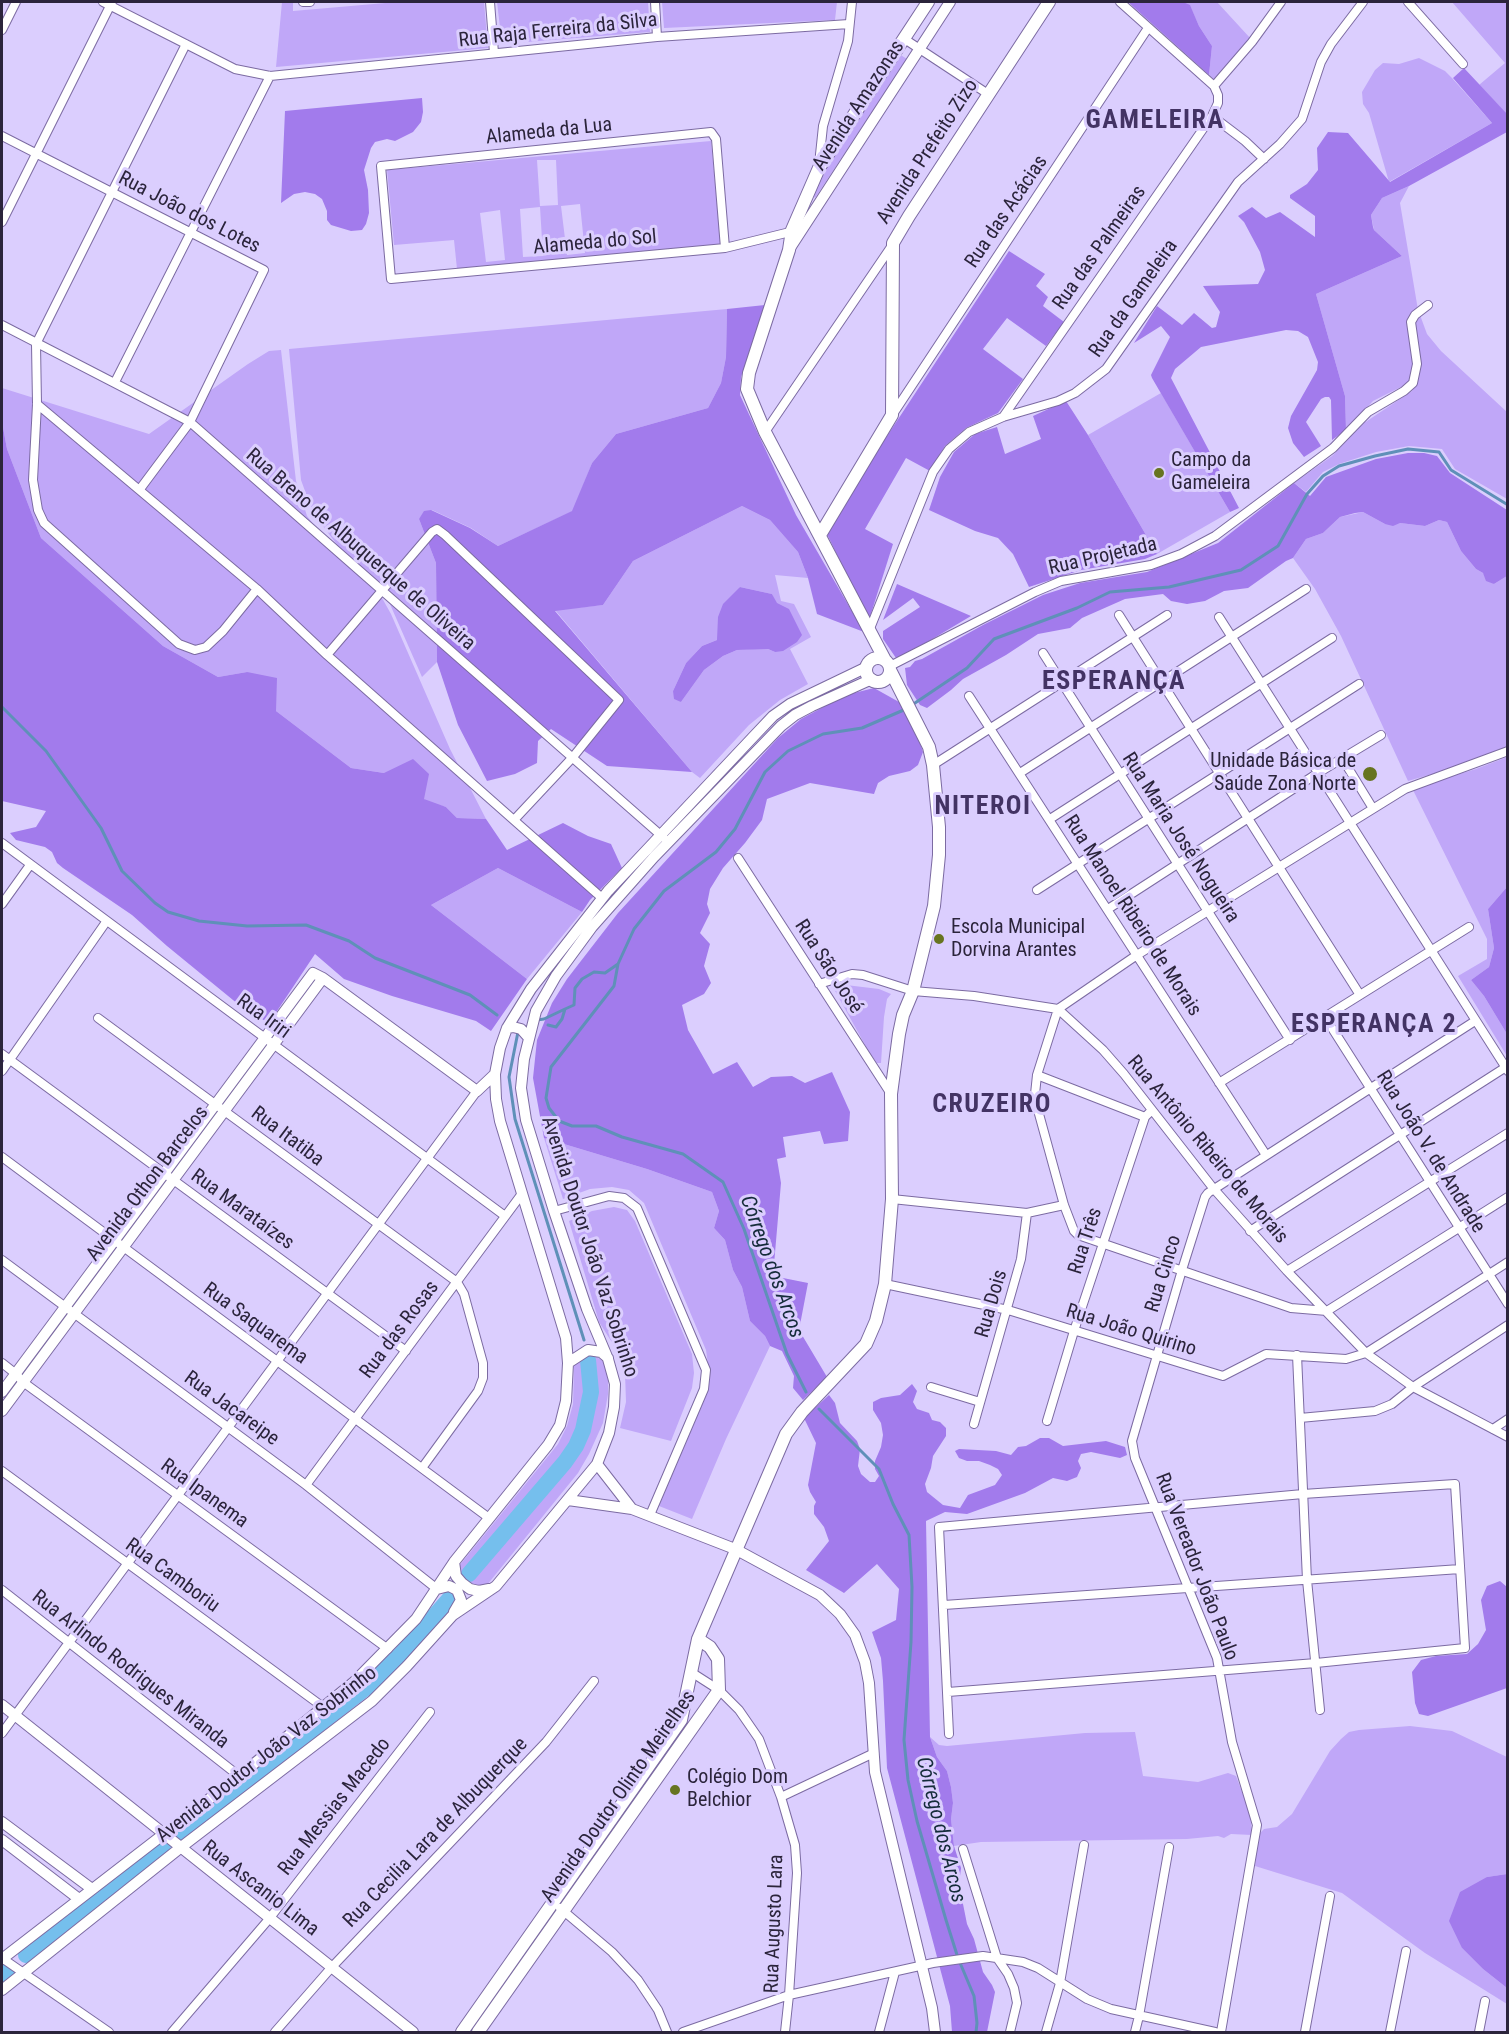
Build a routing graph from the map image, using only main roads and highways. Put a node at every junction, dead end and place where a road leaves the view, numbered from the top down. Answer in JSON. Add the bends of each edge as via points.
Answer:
{"nodes":[{"id":1,"x":928,"y":2,"type":"edge"},
{"id":2,"x":1049,"y":2,"type":"edge"},
{"id":3,"x":820,"y":535,"type":"junction"},
{"id":4,"x":870,"y":633,"type":"junction"},
{"id":5,"x":868,"y":665,"type":"junction"},
{"id":6,"x":888,"y":666,"type":"junction"},
{"id":7,"x":874,"y":680,"type":"junction"},
{"id":8,"x":906,"y":701,"type":"junction"},
{"id":9,"x":698,"y":1639,"type":"junction"},
{"id":10,"x":613,"y":1816,"type":"junction"},
{"id":11,"x":625,"y":1824,"type":"junction"},
{"id":12,"x":499,"y":1979,"type":"junction"},
{"id":13,"x":510,"y":1987,"type":"junction"},
{"id":14,"x":462,"y":2032,"type":"edge"},
{"id":15,"x":478,"y":2032,"type":"edge"}],
"edges":[{"from":1,"to":3,"type":"main road","name":"Avenida Amazonas","via":[[819,168],[748,381],[750,400]]},
{"from":2,"to":3,"type":"main road","name":"Avenida Prefeito Zizo","via":[[893,243],[892,415]]},
{"from":3,"to":4,"type":"main road"},
{"from":4,"to":5,"type":"main road"},
{"from":4,"to":6,"type":"main road"},
{"from":5,"to":6,"type":"main road","via":[[878,658]]},
{"from":5,"to":7,"type":"main road","via":[[867,674]]},
{"from":6,"to":7,"type":"main road","via":[[885,679]]},
{"from":6,"to":8,"type":"main road"},
{"from":7,"to":8,"type":"main road"},
{"from":8,"to":9,"type":"main road","via":[[929,747],[933,765],[939,827],[937,884],[903,1015],[891,1094],[892,1200],[885,1284],[866,1344],[786,1434]]},
{"from":9,"to":10,"type":"main road","name":"Avenida Doutor Olinto Meirelhes","via":[[681,1720]]},
{"from":9,"to":11,"type":"main road","name":"Avenida Doutor Olinto Meirelhes","via":[[718,1659],[719,1690]]},
{"from":10,"to":11,"type":"main road"},
{"from":10,"to":12,"type":"main road","name":"Avenida Doutor Olinto Meirelhes"},
{"from":11,"to":13,"type":"main road","name":"Avenida Doutor Olinto Meirelhes"},
{"from":12,"to":13,"type":"main road"},
{"from":12,"to":14,"type":"main road","name":"Avenida Doutor Olinto Meirelhes"},
{"from":13,"to":15,"type":"main road","name":"Avenida Doutor Olinto Meirelhes"}]}
